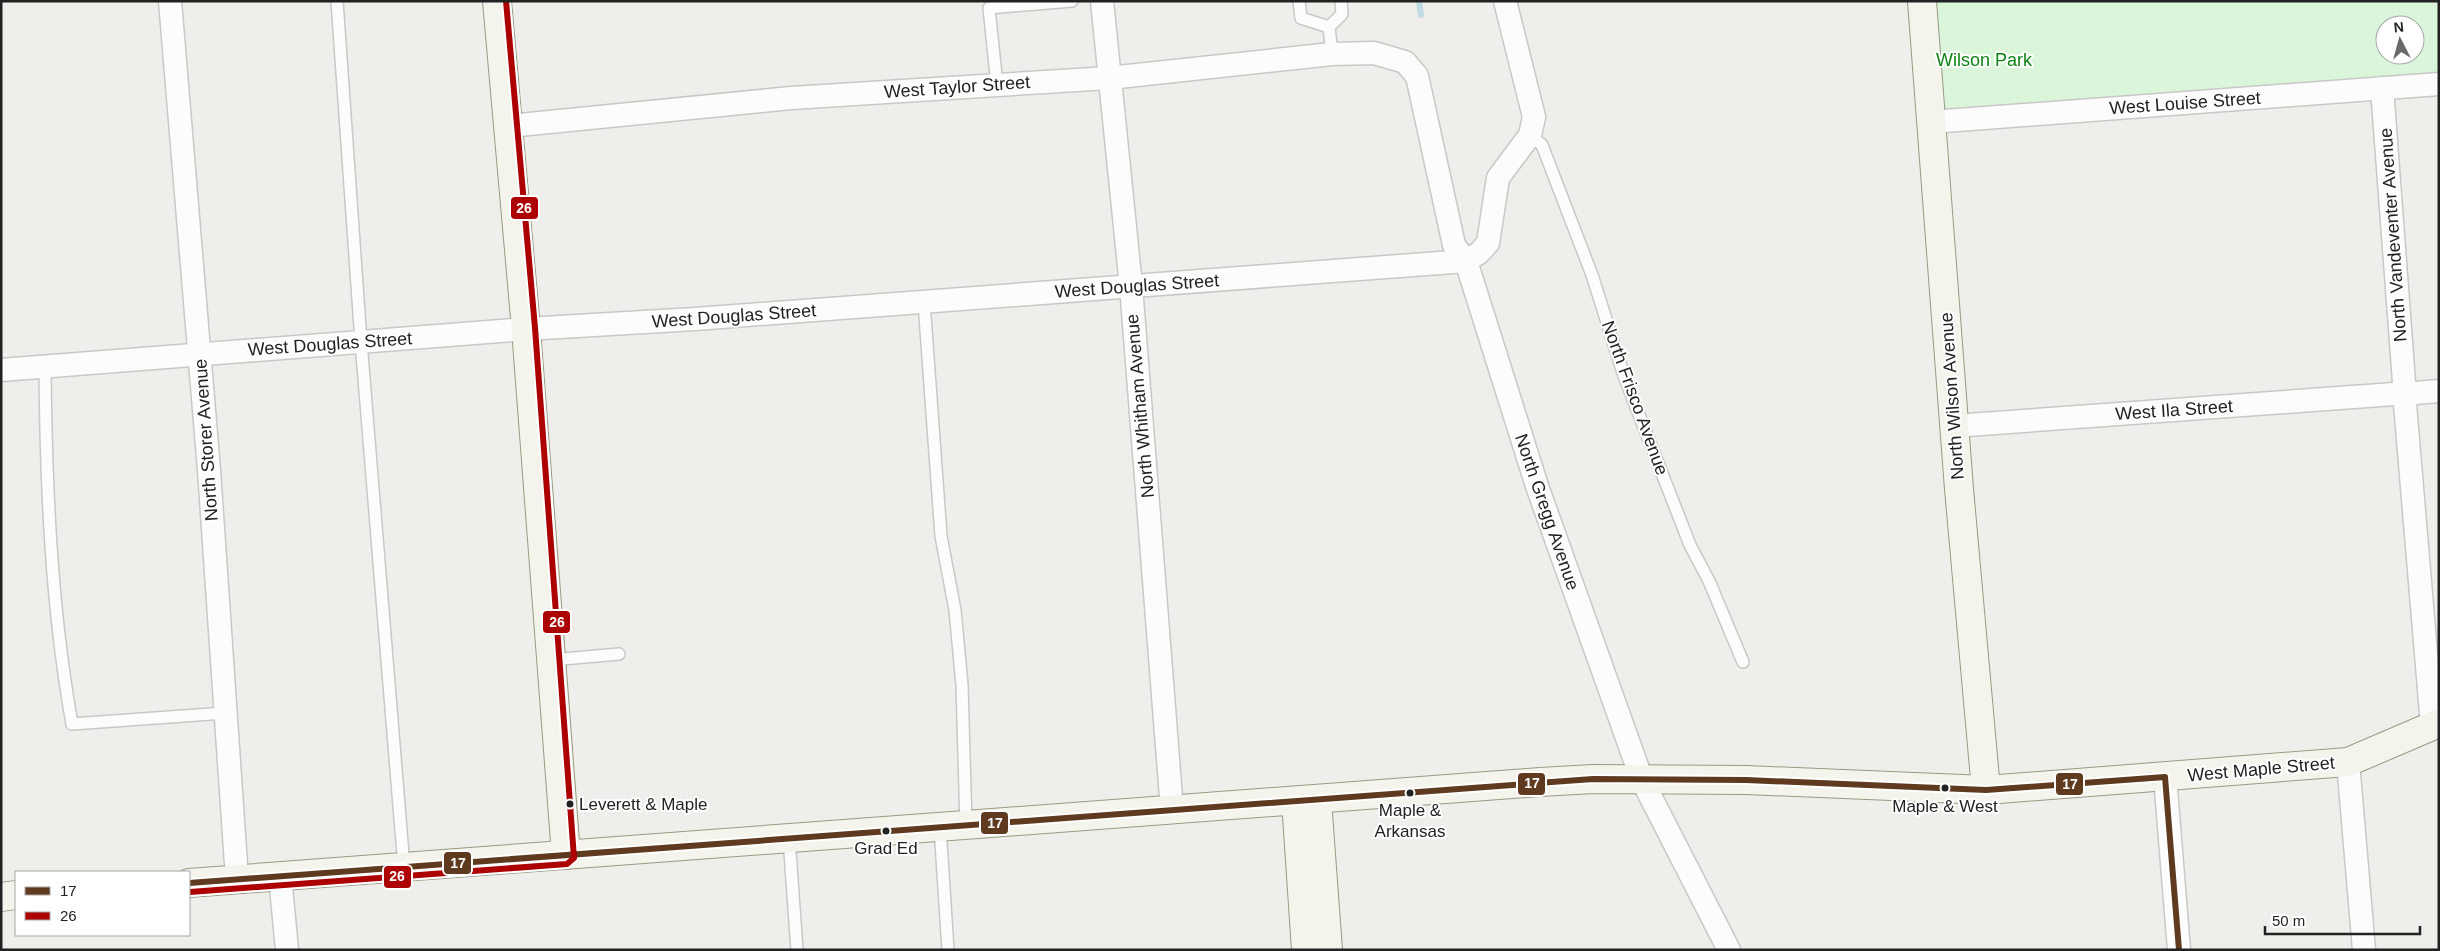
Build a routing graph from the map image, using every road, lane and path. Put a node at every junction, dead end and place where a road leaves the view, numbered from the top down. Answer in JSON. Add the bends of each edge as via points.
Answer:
{"nodes":[{"id":1,"x":170,"y":1,"type":"edge"},
{"id":2,"x":337,"y":1,"type":"edge"},
{"id":3,"x":497,"y":1,"type":"edge"},
{"id":4,"x":1072,"y":1,"type":"edge"},
{"id":5,"x":1102,"y":1,"type":"edge"},
{"id":6,"x":1299,"y":1,"type":"edge"},
{"id":7,"x":1341,"y":1,"type":"edge"},
{"id":8,"x":1504,"y":1,"type":"edge"},
{"id":9,"x":1922,"y":1,"type":"edge"},
{"id":10,"x":1329,"y":27,"type":"junction"},
{"id":11,"x":1332,"y":54,"type":"junction"},
{"id":12,"x":1405,"y":62,"type":"joint"},
{"id":13,"x":1108,"y":78,"type":"junction"},
{"id":14,"x":2439,"y":84,"type":"edge"},
{"id":15,"x":997,"y":85,"type":"junction"},
{"id":16,"x":2382,"y":88,"type":"junction"},
{"id":17,"x":1931,"y":122,"type":"junction"},
{"id":18,"x":509,"y":126,"type":"junction"},
{"id":19,"x":1530,"y":135,"type":"junction"},
{"id":20,"x":1466,"y":261,"type":"junction"},
{"id":21,"x":1131,"y":286,"type":"junction"},
{"id":22,"x":924,"y":302,"type":"junction"},
{"id":23,"x":526,"y":329,"type":"junction"},
{"id":24,"x":361,"y":342,"type":"junction"},
{"id":25,"x":200,"y":353,"type":"junction"},
{"id":26,"x":44,"y":366,"type":"junction"},
{"id":27,"x":1,"y":370,"type":"edge"},
{"id":28,"x":2439,"y":392,"type":"edge"},
{"id":29,"x":2404,"y":393,"type":"junction"},
{"id":30,"x":1954,"y":426,"type":"junction"},
{"id":31,"x":619,"y":654,"type":"dead end"},
{"id":32,"x":551,"y":660,"type":"junction"},
{"id":33,"x":1743,"y":662,"type":"dead end"},
{"id":34,"x":226,"y":713,"type":"junction"},
{"id":35,"x":2435,"y":724,"type":"edge"},
{"id":36,"x":2348,"y":762,"type":"junction"},
{"id":37,"x":2165,"y":777,"type":"junction"},
{"id":38,"x":1642,"y":780,"type":"junction"},
{"id":39,"x":1986,"y":790,"type":"junction"},
{"id":40,"x":1306,"y":801,"type":"junction"},
{"id":41,"x":1172,"y":810,"type":"junction"},
{"id":42,"x":953,"y":826,"type":"junction"},
{"id":43,"x":790,"y":838,"type":"junction"},
{"id":44,"x":566,"y":855,"type":"junction"},
{"id":45,"x":404,"y":867,"type":"junction"},
{"id":46,"x":280,"y":876,"type":"junction"},
{"id":47,"x":237,"y":879,"type":"junction"},
{"id":48,"x":190,"y":883,"type":"edge"},
{"id":49,"x":15,"y":896,"type":"edge"},
{"id":50,"x":1,"y":897,"type":"edge"},
{"id":51,"x":287,"y":950,"type":"edge"},
{"id":52,"x":797,"y":950,"type":"edge"},
{"id":53,"x":948,"y":950,"type":"edge"},
{"id":54,"x":1306,"y":950,"type":"edge"},
{"id":55,"x":1328,"y":950,"type":"edge"},
{"id":56,"x":1729,"y":950,"type":"edge"},
{"id":57,"x":2179,"y":950,"type":"edge"},
{"id":58,"x":2364,"y":950,"type":"edge"}],
"edges":[{"from":1,"to":25,"type":"street","name":"North Storer Avenue"},
{"from":2,"to":24,"type":"lane"},
{"from":3,"to":18,"type":"street"},
{"from":4,"to":15,"type":"lane","via":[[989,8]]},
{"from":5,"to":13,"type":"street","name":"North Whitham Avenue"},
{"from":6,"to":10,"type":"lane","via":[[1301,18]]},
{"from":7,"to":10,"type":"lane","via":[[1342,14]]},
{"from":8,"to":19,"type":"street","via":[[1534,117]]},
{"from":9,"to":17,"type":"street","name":"North Wilson Avenue"},
{"from":10,"to":11,"type":"lane"},
{"from":11,"to":12,"type":"street","name":"West Taylor Street","via":[[1374,53]]},
{"from":11,"to":13,"type":"street","name":"West Taylor Street"},
{"from":12,"to":20,"type":"street","name":"North Gregg Avenue","via":[[1417,76],[1454,246]]},
{"from":13,"to":15,"type":"street","name":"West Taylor Street"},
{"from":13,"to":21,"type":"street","name":"North Whitham Avenue"},
{"from":14,"to":16,"type":"street","name":"West Louise Street"},
{"from":15,"to":18,"type":"street","name":"West Taylor Street","via":[[790,98]]},
{"from":16,"to":17,"type":"street","name":"West Louise Street"},
{"from":16,"to":29,"type":"street","name":"North Vandeventer Avenue"},
{"from":17,"to":30,"type":"street","name":"North Wilson Avenue"},
{"from":18,"to":23,"type":"street"},
{"from":19,"to":20,"type":"street","via":[[1498,178],[1488,243]]},
{"from":19,"to":33,"type":"lane","name":"North Frisco Avenue","via":[[1542,145],[1592,274],[1624,376],[1690,545]]},
{"from":20,"to":21,"type":"street","name":"West Douglas Street"},
{"from":20,"to":38,"type":"street","name":"North Gregg Avenue","via":[[1537,486]]},
{"from":21,"to":22,"type":"street","name":"West Douglas Street"},
{"from":21,"to":41,"type":"street","name":"North Whitham Avenue"},
{"from":22,"to":23,"type":"street","name":"West Douglas Street"},
{"from":22,"to":42,"type":"lane","via":[[941,536],[955,610],[962,685]]},
{"from":23,"to":24,"type":"street","name":"West Douglas Street"},
{"from":23,"to":32,"type":"street"},
{"from":24,"to":25,"type":"street","name":"West Douglas Street"},
{"from":24,"to":45,"type":"lane"},
{"from":25,"to":26,"type":"street","name":"West Douglas Street"},
{"from":25,"to":34,"type":"street","name":"North Storer Avenue"},
{"from":26,"to":27,"type":"street","name":"West Douglas Street"},
{"from":26,"to":34,"type":"lane","via":[[48,506],[72,724]]},
{"from":28,"to":29,"type":"street","name":"West Ila Street"},
{"from":29,"to":30,"type":"street","name":"West Ila Street"},
{"from":29,"to":35,"type":"street","name":"North Vandeventer Avenue"},
{"from":30,"to":39,"type":"street","name":"North Wilson Avenue"},
{"from":31,"to":32,"type":"lane"},
{"from":32,"to":44,"type":"street"},
{"from":34,"to":47,"type":"street","name":"North Storer Avenue"},
{"from":35,"to":36,"type":"street","name":"West Maple Street"},
{"from":36,"to":37,"type":"street","name":"West Maple Street"},
{"from":36,"to":58,"type":"street"},
{"from":37,"to":39,"type":"street","name":"West Maple Street"},
{"from":37,"to":57,"type":"street"},
{"from":38,"to":39,"type":"street","name":"West Maple Street","via":[[1746,780]]},
{"from":38,"to":40,"type":"street","name":"West Maple Street","via":[[1540,782]]},
{"from":38,"to":56,"type":"street","name":"North Gregg Avenue"},
{"from":40,"to":41,"type":"street","name":"West Maple Street"},
{"from":40,"to":54,"type":"street"},
{"from":40,"to":55,"type":"street"},
{"from":41,"to":42,"type":"street","name":"West Maple Street"},
{"from":42,"to":43,"type":"street","name":"West Maple Street"},
{"from":42,"to":53,"type":"lane"},
{"from":43,"to":44,"type":"street","name":"West Maple Street"},
{"from":43,"to":52,"type":"lane"},
{"from":44,"to":45,"type":"street","name":"West Maple Street"},
{"from":45,"to":46,"type":"street","name":"West Maple Street"},
{"from":46,"to":47,"type":"street","name":"West Maple Street"},
{"from":46,"to":51,"type":"street"},
{"from":47,"to":48,"type":"street","name":"West Maple Street"},
{"from":49,"to":50,"type":"street"}]}
